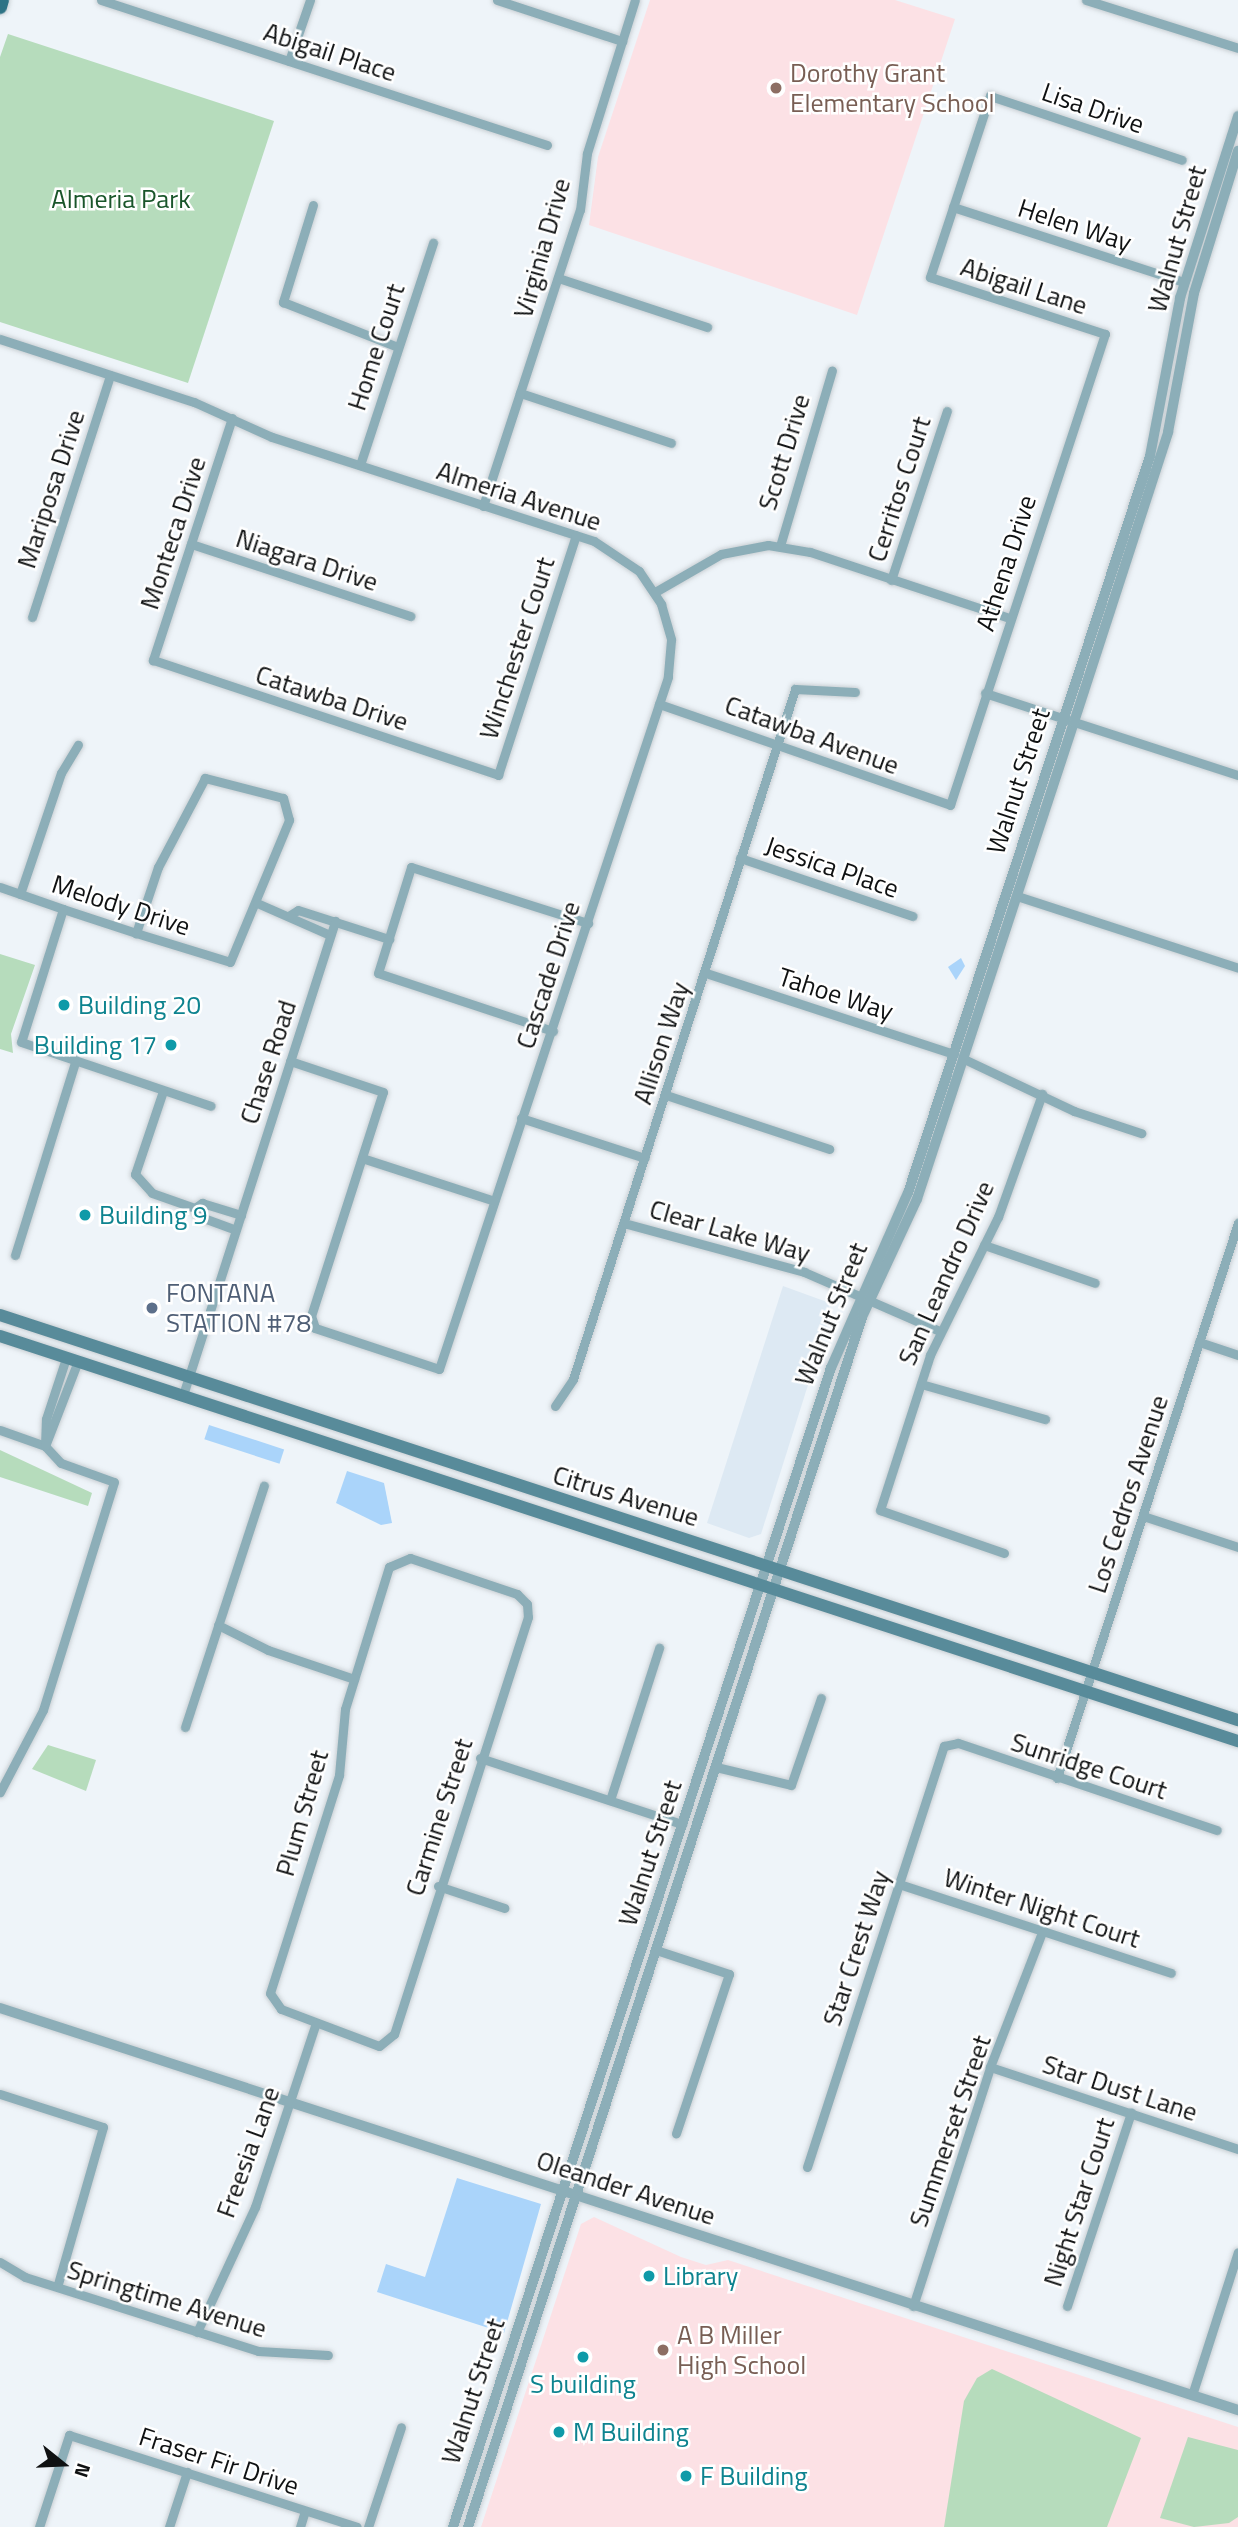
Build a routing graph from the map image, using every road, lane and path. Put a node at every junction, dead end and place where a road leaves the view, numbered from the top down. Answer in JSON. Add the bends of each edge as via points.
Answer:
{"nodes":[{"id":1,"x":2,"y":0,"type":"edge"},
{"id":2,"x":101,"y":0,"type":"edge"},
{"id":3,"x":310,"y":0,"type":"edge"},
{"id":4,"x":497,"y":0,"type":"edge"},
{"id":5,"x":635,"y":0,"type":"edge"},
{"id":6,"x":1086,"y":0,"type":"edge"},
{"id":7,"x":0,"y":7,"type":"edge"},
{"id":8,"x":622,"y":41,"type":"junction"},
{"id":9,"x":1238,"y":48,"type":"edge"},
{"id":10,"x":289,"y":61,"type":"junction"},
{"id":11,"x":1238,"y":116,"type":"edge"},
{"id":12,"x":547,"y":145,"type":"dead end"},
{"id":13,"x":1238,"y":151,"type":"edge"},
{"id":14,"x":1182,"y":160,"type":"dead end"},
{"id":15,"x":313,"y":205,"type":"dead end"},
{"id":16,"x":953,"y":207,"type":"junction"},
{"id":17,"x":433,"y":243,"type":"dead end"},
{"id":18,"x":558,"y":278,"type":"junction"},
{"id":19,"x":1184,"y":282,"type":"junction"},
{"id":20,"x":707,"y":327,"type":"dead end"},
{"id":21,"x":1105,"y":334,"type":"joint"},
{"id":22,"x":0,"y":339,"type":"edge"},
{"id":23,"x":398,"y":347,"type":"junction"},
{"id":24,"x":832,"y":371,"type":"dead end"},
{"id":25,"x":110,"y":375,"type":"junction"},
{"id":26,"x":520,"y":393,"type":"junction"},
{"id":27,"x":947,"y":411,"type":"dead end"},
{"id":28,"x":232,"y":418,"type":"junction"},
{"id":29,"x":671,"y":443,"type":"dead end"},
{"id":30,"x":360,"y":465,"type":"junction"},
{"id":31,"x":483,"y":506,"type":"junction"},
{"id":32,"x":576,"y":535,"type":"junction"},
{"id":33,"x":191,"y":544,"type":"junction"},
{"id":34,"x":780,"y":547,"type":"junction"},
{"id":35,"x":891,"y":580,"type":"junction"},
{"id":36,"x":655,"y":592,"type":"junction"},
{"id":37,"x":411,"y":616,"type":"dead end"},
{"id":38,"x":32,"y":617,"type":"dead end"},
{"id":39,"x":1010,"y":618,"type":"junction"},
{"id":40,"x":153,"y":660,"type":"joint"},
{"id":41,"x":855,"y":692,"type":"dead end"},
{"id":42,"x":985,"y":693,"type":"junction"},
{"id":43,"x":659,"y":704,"type":"junction"},
{"id":44,"x":1069,"y":720,"type":"junction"},
{"id":45,"x":78,"y":745,"type":"dead end"},
{"id":46,"x":776,"y":749,"type":"junction"},
{"id":47,"x":498,"y":775,"type":"joint"},
{"id":48,"x":1238,"y":775,"type":"edge"},
{"id":49,"x":950,"y":805,"type":"joint"},
{"id":50,"x":740,"y":858,"type":"junction"},
{"id":51,"x":0,"y":887,"type":"edge"},
{"id":52,"x":20,"y":894,"type":"junction"},
{"id":53,"x":1017,"y":896,"type":"junction"},
{"id":54,"x":257,"y":903,"type":"junction"},
{"id":55,"x":63,"y":909,"type":"junction"},
{"id":56,"x":290,"y":915,"type":"junction"},
{"id":57,"x":912,"y":916,"type":"dead end"},
{"id":58,"x":335,"y":921,"type":"junction"},
{"id":59,"x":588,"y":923,"type":"junction"},
{"id":60,"x":136,"y":933,"type":"junction"},
{"id":61,"x":331,"y":935,"type":"junction"},
{"id":62,"x":389,"y":939,"type":"junction"},
{"id":63,"x":1238,"y":968,"type":"edge"},
{"id":64,"x":706,"y":973,"type":"junction"},
{"id":65,"x":553,"y":1031,"type":"junction"},
{"id":66,"x":959,"y":1057,"type":"junction"},
{"id":67,"x":290,"y":1061,"type":"junction"},
{"id":68,"x":75,"y":1062,"type":"junction"},
{"id":69,"x":163,"y":1091,"type":"junction"},
{"id":70,"x":1042,"y":1094,"type":"junction"},
{"id":71,"x":666,"y":1095,"type":"junction"},
{"id":72,"x":211,"y":1106,"type":"dead end"},
{"id":73,"x":521,"y":1118,"type":"junction"},
{"id":74,"x":1141,"y":1133,"type":"dead end"},
{"id":75,"x":830,"y":1149,"type":"dead end"},
{"id":76,"x":362,"y":1158,"type":"junction"},
{"id":77,"x":645,"y":1158,"type":"junction"},
{"id":78,"x":494,"y":1201,"type":"junction"},
{"id":79,"x":192,"y":1207,"type":"junction"},
{"id":80,"x":241,"y":1215,"type":"junction"},
{"id":81,"x":624,"y":1223,"type":"junction"},
{"id":82,"x":1238,"y":1223,"type":"edge"},
{"id":83,"x":236,"y":1230,"type":"junction"},
{"id":84,"x":984,"y":1245,"type":"junction"},
{"id":85,"x":15,"y":1255,"type":"dead end"},
{"id":86,"x":1095,"y":1283,"type":"dead end"},
{"id":87,"x":864,"y":1297,"type":"junction"},
{"id":88,"x":0,"y":1315,"type":"edge"},
{"id":89,"x":940,"y":1331,"type":"junction"},
{"id":90,"x":0,"y":1336,"type":"edge"},
{"id":91,"x":1199,"y":1342,"type":"junction"},
{"id":92,"x":1238,"y":1354,"type":"edge"},
{"id":93,"x":72,"y":1359,"type":"junction"},
{"id":94,"x":189,"y":1376,"type":"junction"},
{"id":95,"x":921,"y":1384,"type":"junction"},
{"id":96,"x":183,"y":1395,"type":"junction"},
{"id":97,"x":555,"y":1406,"type":"dead end"},
{"id":98,"x":1045,"y":1419,"type":"dead end"},
{"id":99,"x":0,"y":1430,"type":"edge"},
{"id":100,"x":45,"y":1446,"type":"junction"},
{"id":101,"x":264,"y":1486,"type":"dead end"},
{"id":102,"x":1143,"y":1516,"type":"junction"},
{"id":103,"x":1238,"y":1548,"type":"edge"},
{"id":104,"x":1004,"y":1553,"type":"dead end"},
{"id":105,"x":399,"y":1560,"type":"joint"},
{"id":106,"x":773,"y":1566,"type":"junction"},
{"id":107,"x":767,"y":1587,"type":"junction"},
{"id":108,"x":218,"y":1625,"type":"junction"},
{"id":109,"x":659,"y":1648,"type":"dead end"},
{"id":110,"x":1092,"y":1673,"type":"junction"},
{"id":111,"x":354,"y":1679,"type":"junction"},
{"id":112,"x":1086,"y":1690,"type":"junction"},
{"id":113,"x":821,"y":1698,"type":"dead end"},
{"id":114,"x":1238,"y":1720,"type":"edge"},
{"id":115,"x":185,"y":1727,"type":"dead end"},
{"id":116,"x":1238,"y":1741,"type":"edge"},
{"id":117,"x":948,"y":1743,"type":"joint"},
{"id":118,"x":480,"y":1758,"type":"junction"},
{"id":119,"x":716,"y":1767,"type":"junction"},
{"id":120,"x":1057,"y":1778,"type":"junction"},
{"id":121,"x":0,"y":1792,"type":"edge"},
{"id":122,"x":610,"y":1800,"type":"junction"},
{"id":123,"x":682,"y":1825,"type":"junction"},
{"id":124,"x":1217,"y":1830,"type":"dead end"},
{"id":125,"x":900,"y":1884,"type":"junction"},
{"id":126,"x":438,"y":1886,"type":"junction"},
{"id":127,"x":504,"y":1908,"type":"dead end"},
{"id":128,"x":1043,"y":1930,"type":"junction"},
{"id":129,"x":656,"y":1950,"type":"junction"},
{"id":130,"x":1171,"y":1973,"type":"dead end"},
{"id":131,"x":0,"y":2008,"type":"edge"},
{"id":132,"x":316,"y":2023,"type":"junction"},
{"id":133,"x":989,"y":2067,"type":"junction"},
{"id":134,"x":0,"y":2094,"type":"edge"},
{"id":135,"x":290,"y":2103,"type":"junction"},
{"id":136,"x":1131,"y":2112,"type":"junction"},
{"id":137,"x":676,"y":2133,"type":"dead end"},
{"id":138,"x":1238,"y":2149,"type":"edge"},
{"id":139,"x":807,"y":2168,"type":"dead end"},
{"id":140,"x":564,"y":2192,"type":"junction"},
{"id":141,"x":577,"y":2196,"type":"junction"},
{"id":142,"x":1238,"y":2252,"type":"edge"},
{"id":143,"x":0,"y":2262,"type":"edge"},
{"id":144,"x":57,"y":2287,"type":"junction"},
{"id":145,"x":913,"y":2306,"type":"junction"},
{"id":146,"x":1067,"y":2306,"type":"dead end"},
{"id":147,"x":197,"y":2333,"type":"junction"},
{"id":148,"x":328,"y":2355,"type":"dead end"},
{"id":149,"x":1192,"y":2395,"type":"junction"},
{"id":150,"x":1238,"y":2410,"type":"edge"},
{"id":151,"x":401,"y":2427,"type":"dead end"},
{"id":152,"x":187,"y":2472,"type":"junction"},
{"id":153,"x":305,"y":2511,"type":"junction"},
{"id":154,"x":39,"y":2527,"type":"edge"},
{"id":155,"x":169,"y":2527,"type":"edge"},
{"id":156,"x":300,"y":2527,"type":"edge"},
{"id":157,"x":357,"y":2527,"type":"edge"},
{"id":158,"x":368,"y":2527,"type":"edge"},
{"id":159,"x":453,"y":2527,"type":"edge"},
{"id":160,"x":468,"y":2527,"type":"edge"}],
"edges":[{"from":1,"to":7,"type":"main road"},
{"from":2,"to":10,"type":"street","name":"Abigail Place"},
{"from":3,"to":10,"type":"street"},
{"from":4,"to":8,"type":"street"},
{"from":5,"to":8,"type":"street","name":"Virginia Drive"},
{"from":6,"to":9,"type":"street"},
{"from":8,"to":18,"type":"street","name":"Virginia Drive"},
{"from":10,"to":12,"type":"street","name":"Abigail Place"},
{"from":11,"to":19,"type":"street","name":"Walnut Street"},
{"from":13,"to":44,"type":"street","name":"Walnut Street","via":[[1194,293],[1168,432]]},
{"from":14,"to":16,"type":"street","name":"Lisa Drive","via":[[990,96]]},
{"from":15,"to":23,"type":"street","via":[[283,302]]},
{"from":16,"to":19,"type":"street","name":"Helen Way"},
{"from":16,"to":21,"type":"street","name":"Abigail Lane","via":[[930,278]]},
{"from":17,"to":23,"type":"street","name":"Home Court"},
{"from":18,"to":20,"type":"street"},
{"from":18,"to":26,"type":"street","name":"Virginia Drive"},
{"from":19,"to":44,"type":"street","name":"Walnut Street","via":[[1159,426]]},
{"from":21,"to":39,"type":"street","name":"Athena Drive"},
{"from":22,"to":25,"type":"street","name":"Almeria Avenue"},
{"from":23,"to":30,"type":"street","name":"Home Court"},
{"from":24,"to":34,"type":"street","name":"Scott Drive"},
{"from":25,"to":28,"type":"street","name":"Almeria Avenue"},
{"from":25,"to":38,"type":"street","name":"Mariposa Drive"},
{"from":26,"to":29,"type":"street"},
{"from":26,"to":31,"type":"street","name":"Virginia Drive"},
{"from":27,"to":35,"type":"street","name":"Cerritos Court"},
{"from":28,"to":30,"type":"street","name":"Almeria Avenue"},
{"from":28,"to":33,"type":"street","name":"Monteca Drive"},
{"from":30,"to":31,"type":"street","name":"Almeria Avenue"},
{"from":31,"to":32,"type":"street","name":"Almeria Avenue"},
{"from":32,"to":36,"type":"street","name":"Almeria Avenue","via":[[617,552]]},
{"from":32,"to":47,"type":"street","name":"Winchester Court"},
{"from":33,"to":37,"type":"street","name":"Niagara Drive"},
{"from":33,"to":40,"type":"street","name":"Monteca Drive"},
{"from":34,"to":35,"type":"street"},
{"from":34,"to":36,"type":"street","via":[[732,551]]},
{"from":35,"to":39,"type":"street"},
{"from":36,"to":43,"type":"street","name":"Cascade Drive","via":[[671,640]]},
{"from":39,"to":42,"type":"street","name":"Athena Drive"},
{"from":40,"to":47,"type":"street","name":"Catawba Drive"},
{"from":41,"to":46,"type":"street","name":"Allison Way","via":[[795,689]]},
{"from":42,"to":44,"type":"street"},
{"from":42,"to":49,"type":"street","name":"Athena Drive"},
{"from":43,"to":46,"type":"street","name":"Catawba Avenue"},
{"from":43,"to":59,"type":"street","name":"Cascade Drive"},
{"from":44,"to":48,"type":"street"},
{"from":44,"to":53,"type":"street","name":"Walnut Street"},
{"from":44,"to":66,"type":"street","name":"Walnut Street"},
{"from":45,"to":52,"type":"street","via":[[61,773]]},
{"from":46,"to":49,"type":"street","name":"Catawba Avenue"},
{"from":46,"to":50,"type":"street","name":"Allison Way"},
{"from":50,"to":57,"type":"street","name":"Jessica Place"},
{"from":50,"to":64,"type":"street","name":"Allison Way"},
{"from":51,"to":52,"type":"street","name":"Melody Drive"},
{"from":52,"to":55,"type":"street","name":"Melody Drive"},
{"from":53,"to":63,"type":"street"},
{"from":53,"to":66,"type":"street","name":"Walnut Street"},
{"from":54,"to":56,"type":"street"},
{"from":54,"to":60,"type":"street","name":"Melody Drive","via":[[230,962]]},
{"from":54,"to":60,"type":"street","via":[[290,807],[284,798],[205,778],[158,867]]},
{"from":55,"to":60,"type":"street","name":"Melody Drive"},
{"from":55,"to":68,"type":"street","via":[[21,1042]]},
{"from":56,"to":58,"type":"street","via":[[298,910]]},
{"from":56,"to":61,"type":"street","via":[[294,923]]},
{"from":58,"to":61,"type":"street","name":"Chase Road"},
{"from":58,"to":62,"type":"street"},
{"from":59,"to":62,"type":"street","via":[[411,867]]},
{"from":59,"to":65,"type":"street","name":"Cascade Drive"},
{"from":61,"to":67,"type":"street","name":"Chase Road"},
{"from":62,"to":65,"type":"street","via":[[378,973]]},
{"from":64,"to":66,"type":"street","name":"Tahoe Way"},
{"from":64,"to":71,"type":"street","name":"Allison Way"},
{"from":65,"to":73,"type":"street","name":"Cascade Drive"},
{"from":66,"to":70,"type":"street","name":"Tahoe Way"},
{"from":66,"to":87,"type":"street","name":"Walnut Street"},
{"from":67,"to":76,"type":"street","via":[[383,1092]]},
{"from":67,"to":80,"type":"street","name":"Chase Road"},
{"from":68,"to":69,"type":"street"},
{"from":68,"to":85,"type":"street"},
{"from":69,"to":72,"type":"street"},
{"from":69,"to":79,"type":"street","via":[[135,1174],[152,1194]]},
{"from":70,"to":74,"type":"street","name":"Tahoe Way"},
{"from":70,"to":84,"type":"street","name":"San Leandro Drive"},
{"from":71,"to":75,"type":"street"},
{"from":71,"to":77,"type":"street","name":"Allison Way"},
{"from":73,"to":77,"type":"street"},
{"from":73,"to":78,"type":"street","name":"Cascade Drive"},
{"from":76,"to":78,"type":"street"},
{"from":76,"to":78,"type":"street","name":"Cascade Drive","via":[[312,1316],[314,1328],[439,1368]]},
{"from":77,"to":81,"type":"street","name":"Allison Way"},
{"from":79,"to":80,"type":"street","via":[[202,1203]]},
{"from":79,"to":83,"type":"street","via":[[198,1216]]},
{"from":80,"to":83,"type":"street","name":"Chase Road"},
{"from":81,"to":87,"type":"street","name":"Clear Lake Way","via":[[728,1256],[794,1269]]},
{"from":81,"to":97,"type":"street","name":"Allison Way","via":[[573,1379]]},
{"from":82,"to":91,"type":"street","name":"Los Cedros Avenue"},
{"from":83,"to":94,"type":"street","name":"Chase Road"},
{"from":84,"to":86,"type":"street"},
{"from":84,"to":89,"type":"street","name":"San Leandro Drive"},
{"from":87,"to":89,"type":"street","name":"Clear Lake Way"},
{"from":87,"to":106,"type":"street","name":"Walnut Street"},
{"from":88,"to":94,"type":"main road","name":"Citrus Avenue"},
{"from":89,"to":95,"type":"street","name":"San Leandro Drive"},
{"from":90,"to":93,"type":"main road","name":"Citrus Avenue"},
{"from":91,"to":92,"type":"street"},
{"from":91,"to":102,"type":"street","name":"Los Cedros Avenue"},
{"from":93,"to":96,"type":"main road","name":"Citrus Avenue"},
{"from":93,"to":100,"type":"street","via":[[46,1419]]},
{"from":94,"to":96,"type":"street","name":"Chase Road"},
{"from":94,"to":106,"type":"main road","name":"Citrus Avenue"},
{"from":95,"to":98,"type":"street"},
{"from":95,"to":104,"type":"street","name":"San Leandro Drive","via":[[880,1510]]},
{"from":96,"to":107,"type":"main road","name":"Citrus Avenue"},
{"from":99,"to":100,"type":"street"},
{"from":100,"to":121,"type":"street","via":[[61,1463],[114,1482],[39,1719]]},
{"from":101,"to":108,"type":"street"},
{"from":102,"to":103,"type":"street"},
{"from":102,"to":110,"type":"street","name":"Los Cedros Avenue"},
{"from":105,"to":111,"type":"street","name":"Plum Street","via":[[389,1567]]},
{"from":105,"to":118,"type":"street","name":"Carmine Street","via":[[517,1594],[527,1604]]},
{"from":106,"to":107,"type":"street","name":"Walnut Street"},
{"from":106,"to":110,"type":"main road","name":"Citrus Avenue"},
{"from":107,"to":112,"type":"main road","name":"Citrus Avenue"},
{"from":107,"to":119,"type":"street","name":"Walnut Street"},
{"from":107,"to":123,"type":"street","name":"Walnut Street"},
{"from":108,"to":111,"type":"street","via":[[268,1650]]},
{"from":108,"to":115,"type":"street"},
{"from":109,"to":122,"type":"street"},
{"from":110,"to":112,"type":"street","name":"Los Cedros Avenue"},
{"from":110,"to":114,"type":"main road","name":"Citrus Avenue"},
{"from":111,"to":132,"type":"street","name":"Plum Street","via":[[339,1775],[271,1984],[271,2001]]},
{"from":112,"to":116,"type":"main road","name":"Citrus Avenue"},
{"from":112,"to":120,"type":"street","name":"Los Cedros Avenue"},
{"from":113,"to":119,"type":"street","via":[[791,1785]]},
{"from":117,"to":120,"type":"street","name":"Sunridge Court"},
{"from":117,"to":125,"type":"street","name":"Star Crest Way","via":[[937,1759]]},
{"from":118,"to":122,"type":"street"},
{"from":118,"to":126,"type":"street","name":"Carmine Street"},
{"from":119,"to":129,"type":"street","name":"Walnut Street"},
{"from":120,"to":124,"type":"street","name":"Sunridge Court"},
{"from":122,"to":123,"type":"street"},
{"from":123,"to":140,"type":"street","name":"Walnut Street"},
{"from":125,"to":128,"type":"street","name":"Winter Night Court"},
{"from":125,"to":139,"type":"street","name":"Star Crest Way"},
{"from":126,"to":127,"type":"street"},
{"from":126,"to":132,"type":"street","name":"Carmine Street","via":[[388,2043],[379,2046]]},
{"from":128,"to":130,"type":"street","name":"Winter Night Court"},
{"from":128,"to":133,"type":"street","name":"Summerset Street"},
{"from":129,"to":137,"type":"street","via":[[729,1974]]},
{"from":129,"to":141,"type":"street","name":"Walnut Street"},
{"from":131,"to":135,"type":"street","name":"Oleander Avenue"},
{"from":132,"to":135,"type":"street","name":"Freesia Lane"},
{"from":133,"to":136,"type":"street","name":"Star Dust Lane"},
{"from":133,"to":145,"type":"street","name":"Summerset Street"},
{"from":134,"to":144,"type":"street","via":[[103,2127]]},
{"from":135,"to":140,"type":"street","name":"Oleander Avenue"},
{"from":135,"to":147,"type":"street","name":"Freesia Lane","via":[[255,2207]]},
{"from":136,"to":138,"type":"street","name":"Star Dust Lane"},
{"from":136,"to":146,"type":"street","name":"Night Star Court"},
{"from":140,"to":141,"type":"street","name":"Oleander Avenue"},
{"from":140,"to":159,"type":"street","name":"Walnut Street"},
{"from":141,"to":145,"type":"street","name":"Oleander Avenue"},
{"from":141,"to":160,"type":"street","name":"Walnut Street"},
{"from":142,"to":149,"type":"street"},
{"from":143,"to":144,"type":"street","name":"Springtime Avenue"},
{"from":144,"to":147,"type":"street","name":"Springtime Avenue"},
{"from":145,"to":149,"type":"street","name":"Oleander Avenue"},
{"from":147,"to":148,"type":"street","name":"Springtime Avenue","via":[[283,2356]]},
{"from":149,"to":150,"type":"street","name":"Oleander Avenue"},
{"from":151,"to":158,"type":"street"},
{"from":152,"to":153,"type":"street","name":"Fraser Fir Drive"},
{"from":152,"to":154,"type":"street","name":"Fraser Fir Drive","via":[[69,2435]]},
{"from":152,"to":155,"type":"street"},
{"from":153,"to":156,"type":"street"},
{"from":153,"to":157,"type":"street","name":"Fraser Fir Drive"}]}
